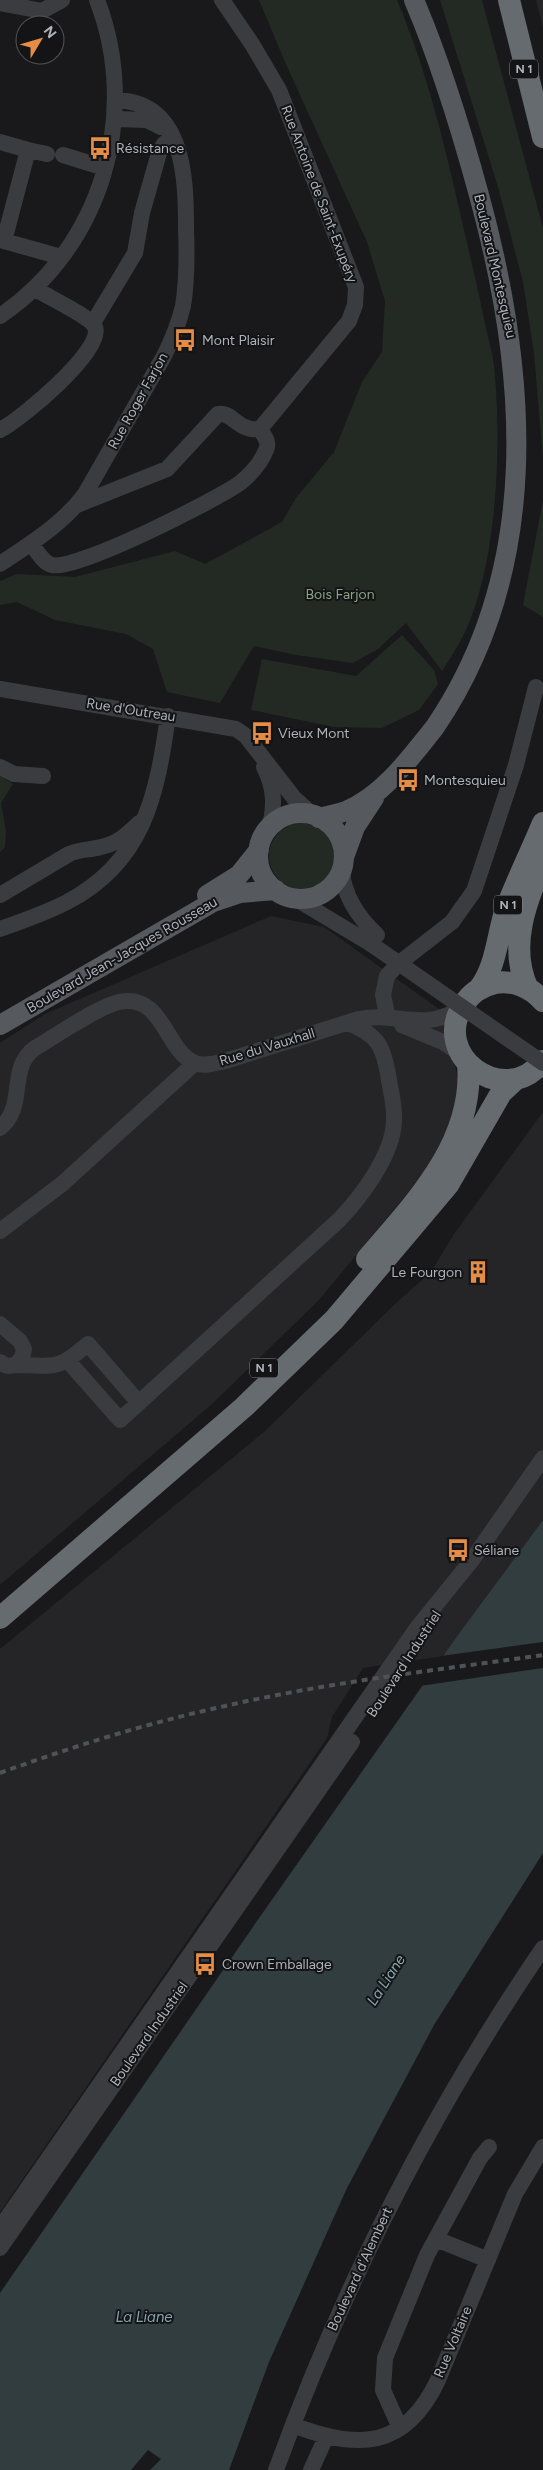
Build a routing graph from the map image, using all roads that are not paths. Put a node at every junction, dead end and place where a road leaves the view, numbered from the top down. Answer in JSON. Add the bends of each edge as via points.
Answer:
{"nodes":[{"id":1,"x":62,"y":0,"type":"edge"},
{"id":2,"x":97,"y":0,"type":"edge"},
{"id":3,"x":222,"y":0,"type":"edge"},
{"id":4,"x":416,"y":0,"type":"edge"},
{"id":5,"x":508,"y":0,"type":"edge"},
{"id":6,"x":524,"y":0,"type":"edge"},
{"id":7,"x":0,"y":3,"type":"edge"},
{"id":8,"x":543,"y":79,"type":"edge"},
{"id":9,"x":116,"y":100,"type":"junction"},
{"id":10,"x":116,"y":120,"type":"junction"},
{"id":11,"x":172,"y":137,"type":"junction"},
{"id":12,"x":543,"y":137,"type":"edge"},
{"id":13,"x":0,"y":142,"type":"edge"},
{"id":14,"x":28,"y":150,"type":"junction"},
{"id":15,"x":106,"y":168,"type":"junction"},
{"id":16,"x":61,"y":257,"type":"junction"},
{"id":17,"x":34,"y":288,"type":"junction"},
{"id":18,"x":0,"y":316,"type":"edge"},
{"id":19,"x":93,"y":323,"type":"junction"},
{"id":20,"x":260,"y":429,"type":"junction"},
{"id":21,"x":0,"y":430,"type":"edge"},
{"id":22,"x":77,"y":505,"type":"junction"},
{"id":23,"x":31,"y":543,"type":"junction"},
{"id":24,"x":0,"y":564,"type":"edge"},
{"id":25,"x":536,"y":687,"type":"dead end"},
{"id":26,"x":0,"y":689,"type":"edge"},
{"id":27,"x":168,"y":716,"type":"junction"},
{"id":28,"x":254,"y":748,"type":"junction"},
{"id":29,"x":0,"y":767,"type":"edge"},
{"id":30,"x":43,"y":776,"type":"dead end"},
{"id":31,"x":386,"y":783,"type":"junction"},
{"id":32,"x":146,"y":817,"type":"junction"},
{"id":33,"x":316,"y":817,"type":"junction"},
{"id":34,"x":543,"y":822,"type":"edge"},
{"id":35,"x":269,"y":829,"type":"junction"},
{"id":36,"x":259,"y":850,"type":"junction"},
{"id":37,"x":543,"y":862,"type":"edge"},
{"id":38,"x":343,"y":864,"type":"junction"},
{"id":39,"x":276,"y":890,"type":"junction"},
{"id":40,"x":0,"y":894,"type":"edge"},
{"id":41,"x":296,"y":898,"type":"junction"},
{"id":42,"x":0,"y":929,"type":"edge"},
{"id":43,"x":374,"y":939,"type":"junction"},
{"id":44,"x":480,"y":989,"type":"junction"},
{"id":45,"x":538,"y":995,"type":"edge"},
{"id":46,"x":461,"y":1008,"type":"junction"},
{"id":47,"x":0,"y":1012,"type":"edge"},
{"id":48,"x":390,"y":1018,"type":"junction"},
{"id":49,"x":347,"y":1023,"type":"junction"},
{"id":50,"x":0,"y":1025,"type":"edge"},
{"id":51,"x":543,"y":1050,"type":"edge"},
{"id":52,"x":465,"y":1059,"type":"junction"},
{"id":53,"x":543,"y":1062,"type":"edge"},
{"id":54,"x":195,"y":1063,"type":"junction"},
{"id":55,"x":516,"y":1079,"type":"junction"},
{"id":56,"x":0,"y":1128,"type":"edge"},
{"id":57,"x":0,"y":1231,"type":"edge"},
{"id":58,"x":0,"y":1324,"type":"edge"},
{"id":59,"x":68,"y":1361,"type":"junction"},
{"id":60,"x":9,"y":1365,"type":"edge"},
{"id":61,"x":0,"y":1378,"type":"edge"},
{"id":62,"x":139,"y":1403,"type":"junction"},
{"id":63,"x":543,"y":1458,"type":"edge"},
{"id":64,"x":447,"y":1593,"type":"junction"},
{"id":65,"x":0,"y":1597,"type":"edge"},
{"id":66,"x":0,"y":1618,"type":"edge"},
{"id":67,"x":543,"y":1948,"type":"edge"},
{"id":68,"x":489,"y":2147,"type":"dead end"},
{"id":69,"x":543,"y":2147,"type":"edge"},
{"id":70,"x":0,"y":2228,"type":"edge"},
{"id":71,"x":436,"y":2239,"type":"junction"},
{"id":72,"x":0,"y":2248,"type":"edge"},
{"id":73,"x":488,"y":2260,"type":"junction"},
{"id":74,"x":293,"y":2425,"type":"junction"},
{"id":75,"x":400,"y":2428,"type":"junction"},
{"id":76,"x":326,"y":2437,"type":"junction"},
{"id":77,"x":276,"y":2470,"type":"edge"},
{"id":78,"x":311,"y":2470,"type":"edge"}],
"edges":[{"from":1,"to":7,"type":"street","via":[[42,11]]},
{"from":2,"to":9,"type":"street","via":[[110,38]]},
{"from":3,"to":20,"type":"street","name":"Rue Antoine de Saint-Exupéry","via":[[279,90],[356,287],[355,305],[349,321]]},
{"from":4,"to":31,"type":"main road","name":"Boulevard Montesquieu","via":[[462,134],[503,292],[516,380],[520,494],[506,578],[495,616],[480,650],[442,717]]},
{"from":5,"to":12,"type":"highway","number":"N 1"},
{"from":6,"to":8,"type":"highway","number":"N 1"},
{"from":9,"to":10,"type":"street"},
{"from":9,"to":11,"type":"street","name":"Rue Roger Farjon","via":[[133,102],[149,110]]},
{"from":10,"to":11,"type":"street","name":"Rue Roger Farjon","via":[[151,121]]},
{"from":10,"to":15,"type":"street"},
{"from":11,"to":19,"type":"street","via":[[159,153],[142,213],[135,253]]},
{"from":11,"to":22,"type":"street","name":"Rue Roger Farjon","via":[[181,155],[185,182],[187,238],[183,307],[164,356]]},
{"from":13,"to":14,"type":"street"},
{"from":14,"to":15,"type":"street"},
{"from":14,"to":16,"type":"street","via":[[4,241]]},
{"from":15,"to":16,"type":"street","via":[[89,210]]},
{"from":16,"to":17,"type":"street"},
{"from":17,"to":18,"type":"street"},
{"from":17,"to":19,"type":"street"},
{"from":19,"to":21,"type":"street","via":[[96,337],[76,366],[30,411]]},
{"from":20,"to":22,"type":"street","via":[[247,429],[226,414],[218,414],[167,469]]},
{"from":20,"to":23,"type":"street","via":[[267,442],[266,450],[245,479],[125,544],[57,566],[46,562]]},
{"from":22,"to":23,"type":"street","name":"Rue Roger Farjon"},
{"from":23,"to":24,"type":"street","name":"Rue Roger Farjon"},
{"from":25,"to":48,"type":"street","via":[[516,765],[474,891],[452,922],[387,976],[383,995]]},
{"from":26,"to":27,"type":"street","name":"Rue d'Outreau"},
{"from":27,"to":28,"type":"street","name":"Rue d'Outreau","via":[[233,728],[243,734]]},
{"from":27,"to":32,"type":"street","via":[[158,779]]},
{"from":28,"to":33,"type":"street","name":"Rue d'Outreau","via":[[298,803]]},
{"from":28,"to":35,"type":"street","name":"Rue d'Outreau","via":[[267,773],[274,798]]},
{"from":29,"to":30,"type":"street","via":[[14,774]]},
{"from":31,"to":33,"type":"main road","name":"Boulevard Montesquieu","via":[[348,810]]},
{"from":31,"to":38,"type":"main road","name":"Boulevard Montesquieu","via":[[358,822]]},
{"from":32,"to":40,"type":"street","via":[[117,841],[101,848],[69,854]]},
{"from":32,"to":42,"type":"street","via":[[128,850],[88,890],[56,908]]},
{"from":33,"to":35,"type":"main road","via":[[291,815]]},
{"from":33,"to":38,"type":"main road","via":[[330,824],[337,834],[342,845]]},
{"from":34,"to":44,"type":"highway","number":"N 1","via":[[514,890],[491,968]]},
{"from":35,"to":36,"type":"main road"},
{"from":36,"to":39,"type":"main road","via":[[262,872]]},
{"from":36,"to":47,"type":"main road","name":"Boulevard Jean-Jacques Rousseau","via":[[233,879]]},
{"from":37,"to":45,"type":"highway","number":"N 1","via":[[520,933],[519,965]]},
{"from":38,"to":41,"type":"main road","via":[[334,884],[322,894],[308,899]]},
{"from":38,"to":43,"type":"street","via":[[343,884]]},
{"from":39,"to":41,"type":"main road"},
{"from":39,"to":50,"type":"main road","name":"Boulevard Jean-Jacques Rousseau","via":[[240,894],[213,902]]},
{"from":41,"to":43,"type":"street"},
{"from":43,"to":51,"type":"street"},
{"from":43,"to":53,"type":"street","bridge":true},
{"from":44,"to":45,"type":"highway","via":[[504,982]]},
{"from":44,"to":46,"type":"highway"},
{"from":46,"to":48,"type":"street","name":"Rue du Vauxhall","via":[[430,1021]]},
{"from":46,"to":52,"type":"highway","via":[[455,1031]]},
{"from":48,"to":49,"type":"street","name":"Rue du Vauxhall","via":[[370,1016]]},
{"from":48,"to":52,"type":"street","name":"Rue du Vauxhall","via":[[443,1042]]},
{"from":49,"to":54,"type":"street","name":"Rue du Vauxhall","via":[[217,1063]]},
{"from":49,"to":62,"type":"street","via":[[376,1039],[387,1065],[394,1123],[375,1172],[339,1220]]},
{"from":52,"to":55,"type":"highway","via":[[488,1077]]},
{"from":52,"to":65,"type":"highway","number":"N 1","via":[[469,1090],[458,1133],[447,1156],[426,1187],[350,1279],[254,1378]]},
{"from":53,"to":55,"type":"highway"},
{"from":54,"to":56,"type":"street","via":[[182,1052],[152,1011],[137,1003],[118,1002],[26,1055],[20,1067],[14,1111]]},
{"from":54,"to":57,"type":"street","via":[[62,1184]]},
{"from":55,"to":66,"type":"highway","number":"N 1","via":[[501,1093],[448,1185],[334,1320],[244,1407]]},
{"from":58,"to":60,"type":"street","via":[[23,1346],[23,1356]]},
{"from":59,"to":60,"type":"street","via":[[58,1366]]},
{"from":59,"to":62,"type":"street","via":[[120,1420]]},
{"from":59,"to":62,"type":"street","via":[[88,1344]]},
{"from":60,"to":61,"type":"street"},
{"from":63,"to":64,"type":"street"},
{"from":64,"to":70,"type":"street","name":"Boulevard Industriel","via":[[417,1628]]},
{"from":64,"to":72,"type":"street","name":"Boulevard Industriel","via":[[427,1634]]},
{"from":67,"to":74,"type":"street","name":"Boulevard d'Alembert","via":[[461,2076],[408,2171],[358,2270]]},
{"from":68,"to":71,"type":"street"},
{"from":69,"to":73,"type":"street","name":"Rue Voltaire","via":[[515,2194]]},
{"from":71,"to":73,"type":"street"},
{"from":71,"to":75,"type":"street","via":[[385,2358],[383,2390]]},
{"from":73,"to":75,"type":"street","name":"Rue Voltaire","via":[[428,2400]]},
{"from":74,"to":76,"type":"street","name":"Rue Voltaire"},
{"from":74,"to":77,"type":"street","name":"Boulevard d'Alembert"},
{"from":75,"to":76,"type":"street","name":"Rue Voltaire","via":[[366,2440],[344,2441]]},
{"from":76,"to":78,"type":"street"}]}
